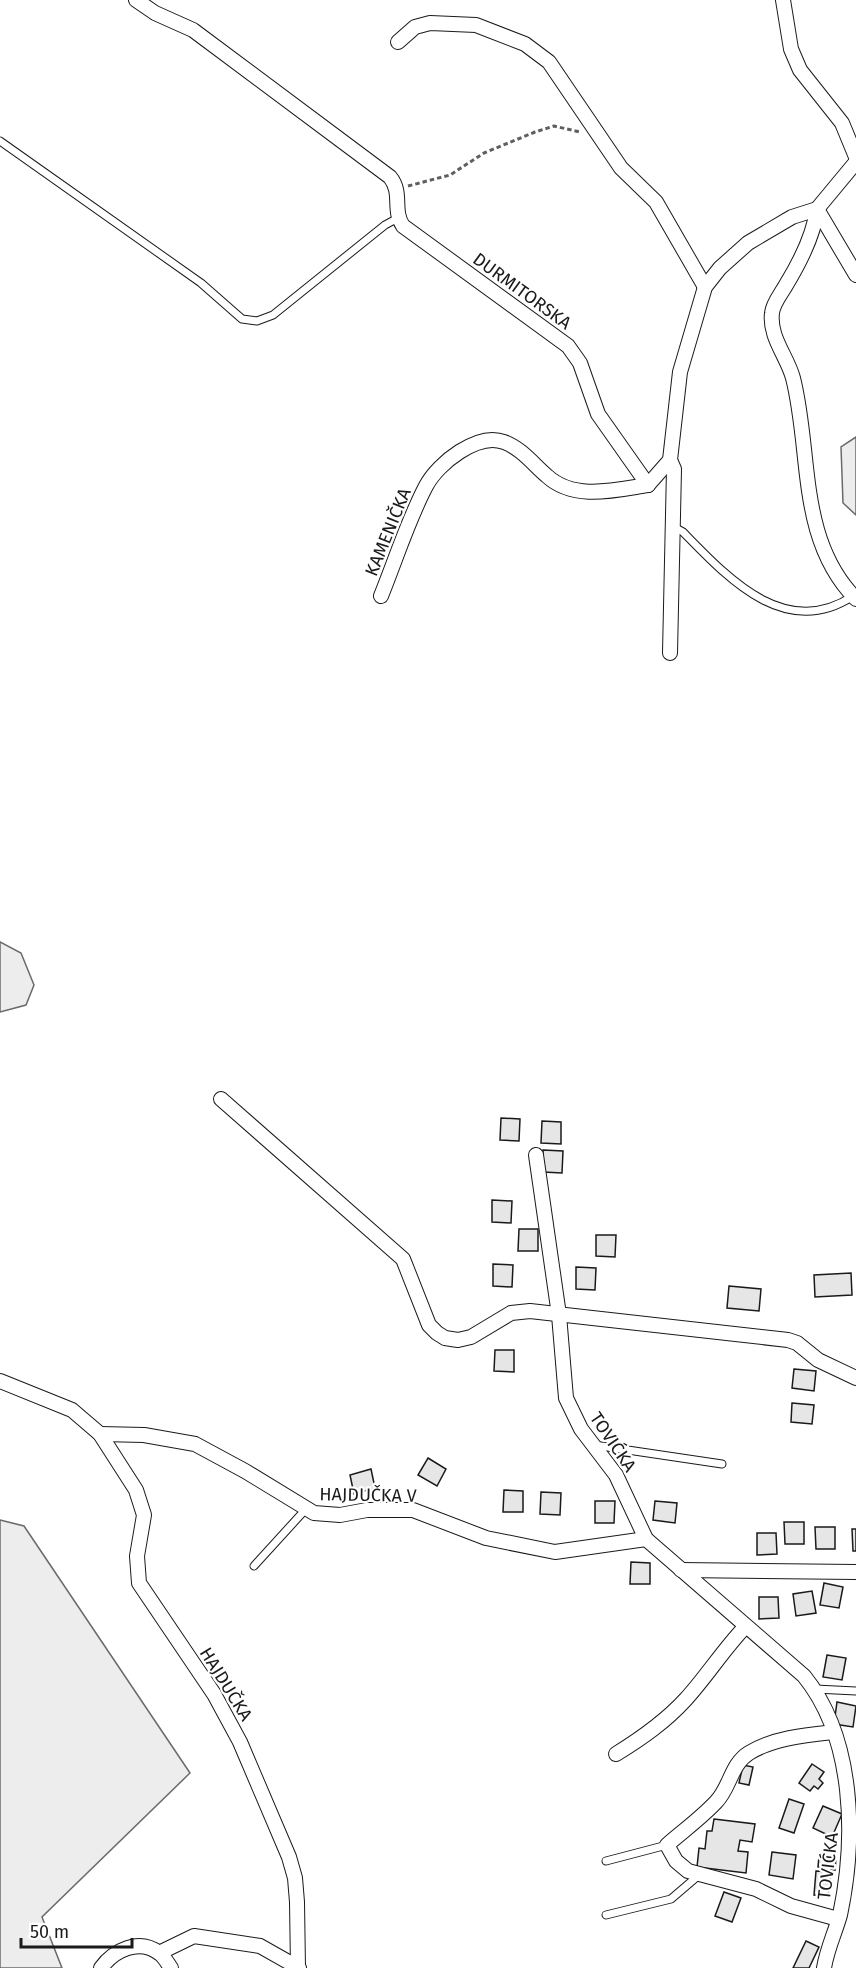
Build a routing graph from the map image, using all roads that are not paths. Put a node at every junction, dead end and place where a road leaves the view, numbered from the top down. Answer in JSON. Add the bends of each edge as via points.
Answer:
{"nodes":[{"id":1,"x":136,"y":0,"type":"edge"},
{"id":2,"x":783,"y":0,"type":"edge"},
{"id":3,"x":398,"y":42,"type":"dead end"},
{"id":4,"x":0,"y":141,"type":"edge"},
{"id":5,"x":856,"y":157,"type":"edge"},
{"id":6,"x":856,"y":162,"type":"edge"},
{"id":7,"x":818,"y":209,"type":"junction"},
{"id":8,"x":398,"y":218,"type":"junction"},
{"id":9,"x":856,"y":275,"type":"edge"},
{"id":10,"x":705,"y":287,"type":"junction"},
{"id":11,"x":670,"y":460,"type":"junction"},
{"id":12,"x":648,"y":485,"type":"junction"},
{"id":13,"x":674,"y":526,"type":"junction"},
{"id":14,"x":381,"y":596,"type":"dead end"},
{"id":15,"x":854,"y":597,"type":"edge"},
{"id":16,"x":670,"y":653,"type":"dead end"},
{"id":17,"x":221,"y":1099,"type":"dead end"},
{"id":18,"x":536,"y":1155,"type":"dead end"},
{"id":19,"x":559,"y":1315,"type":"junction"},
{"id":20,"x":856,"y":1378,"type":"edge"},
{"id":21,"x":0,"y":1382,"type":"edge"},
{"id":22,"x":100,"y":1434,"type":"junction"},
{"id":23,"x":592,"y":1445,"type":"junction"},
{"id":24,"x":722,"y":1464,"type":"dead end"},
{"id":25,"x":305,"y":1510,"type":"junction"},
{"id":26,"x":646,"y":1539,"type":"junction"},
{"id":27,"x":254,"y":1566,"type":"dead end"},
{"id":28,"x":681,"y":1570,"type":"junction"},
{"id":29,"x":856,"y":1572,"type":"edge"},
{"id":30,"x":745,"y":1627,"type":"junction"},
{"id":31,"x":815,"y":1689,"type":"junction"},
{"id":32,"x":856,"y":1691,"type":"edge"},
{"id":33,"x":834,"y":1732,"type":"junction"},
{"id":34,"x":616,"y":1754,"type":"dead end"},
{"id":35,"x":667,"y":1845,"type":"junction"},
{"id":36,"x":606,"y":1861,"type":"dead end"},
{"id":37,"x":699,"y":1875,"type":"junction"},
{"id":38,"x":606,"y":1915,"type":"dead end"},
{"id":39,"x":838,"y":1919,"type":"junction"},
{"id":40,"x":159,"y":1953,"type":"junction"},
{"id":41,"x":101,"y":1968,"type":"edge"},
{"id":42,"x":171,"y":1968,"type":"edge"},
{"id":43,"x":298,"y":1968,"type":"edge"},
{"id":44,"x":824,"y":1968,"type":"edge"}],
"edges":[{"from":1,"to":8,"type":"street","via":[[193,30],[390,177],[398,189]]},
{"from":2,"to":5,"type":"street","via":[[791,49],[800,70],[842,123]]},
{"from":3,"to":10,"type":"street","via":[[415,27],[430,23],[476,25],[525,44],[549,62],[621,168],[656,202]]},
{"from":4,"to":8,"type":"lane","via":[[201,283],[242,319],[256,321],[273,315]]},
{"from":6,"to":7,"type":"street"},
{"from":7,"to":9,"type":"street"},
{"from":7,"to":10,"type":"street","via":[[792,217],[748,243],[720,267]]},
{"from":7,"to":15,"type":"street","via":[[815,229],[772,312],[773,333],[792,378],[814,523],[824,552]]},
{"from":8,"to":12,"type":"street","name":"DURMITORSKA","via":[[403,226],[568,346],[580,363],[598,414]]},
{"from":10,"to":11,"type":"street","via":[[680,372]]},
{"from":11,"to":12,"type":"street"},
{"from":11,"to":13,"type":"street","via":[[674,469]]},
{"from":12,"to":14,"type":"street","name":"KAMENIČKA","via":[[578,491],[554,482],[507,443],[473,443],[426,485]]},
{"from":13,"to":15,"type":"lane","via":[[743,590],[765,602],[790,609],[816,609]]},
{"from":13,"to":16,"type":"street"},
{"from":17,"to":19,"type":"street","via":[[403,1259],[429,1325],[445,1338],[471,1337],[511,1313]]},
{"from":18,"to":19,"type":"street","name":"TOVIĆKA"},
{"from":19,"to":20,"type":"street","via":[[788,1340]]},
{"from":19,"to":23,"type":"street","name":"TOVIĆKA","via":[[566,1398]]},
{"from":21,"to":22,"type":"street","name":"HAJDUČKA","via":[[72,1410]]},
{"from":22,"to":25,"type":"street","name":"HAJDUČKA V","via":[[144,1435],[195,1444]]},
{"from":22,"to":43,"type":"street","name":"HAJDUČKA","via":[[142,1504],[144,1529],[136,1570],[139,1583],[214,1694],[240,1742],[289,1857],[297,1902]]},
{"from":23,"to":24,"type":"lane"},
{"from":23,"to":26,"type":"street","name":"TOVIĆKA","via":[[616,1474]]},
{"from":25,"to":26,"type":"street","name":"HAJDUČKA V","via":[[340,1515],[368,1510],[413,1510],[486,1538],[555,1552]]},
{"from":25,"to":27,"type":"lane"},
{"from":26,"to":28,"type":"street","name":"TOVIĆKA"},
{"from":28,"to":29,"type":"street"},
{"from":28,"to":30,"type":"street","name":"TOVIĆKA"},
{"from":30,"to":31,"type":"street","name":"TOVIĆKA"},
{"from":30,"to":34,"type":"street","via":[[686,1699],[656,1728]]},
{"from":31,"to":32,"type":"lane"},
{"from":31,"to":33,"type":"street","name":"TOVIĆKA"},
{"from":33,"to":35,"type":"street","via":[[780,1740],[749,1753],[735,1766],[728,1787],[716,1802]]},
{"from":33,"to":39,"type":"street","name":"TOVIĆKA","via":[[846,1766],[852,1817]]},
{"from":35,"to":36,"type":"lane"},
{"from":35,"to":37,"type":"street","via":[[676,1861]]},
{"from":37,"to":38,"type":"lane","via":[[671,1899]]},
{"from":37,"to":39,"type":"street","via":[[756,1889],[791,1906]]},
{"from":39,"to":44,"type":"street","name":"TOVIĆKA"},
{"from":40,"to":41,"type":"street","via":[[138,1946],[117,1951]]},
{"from":40,"to":42,"type":"street"},
{"from":40,"to":43,"type":"street","via":[[194,1936],[260,1946]]}]}
